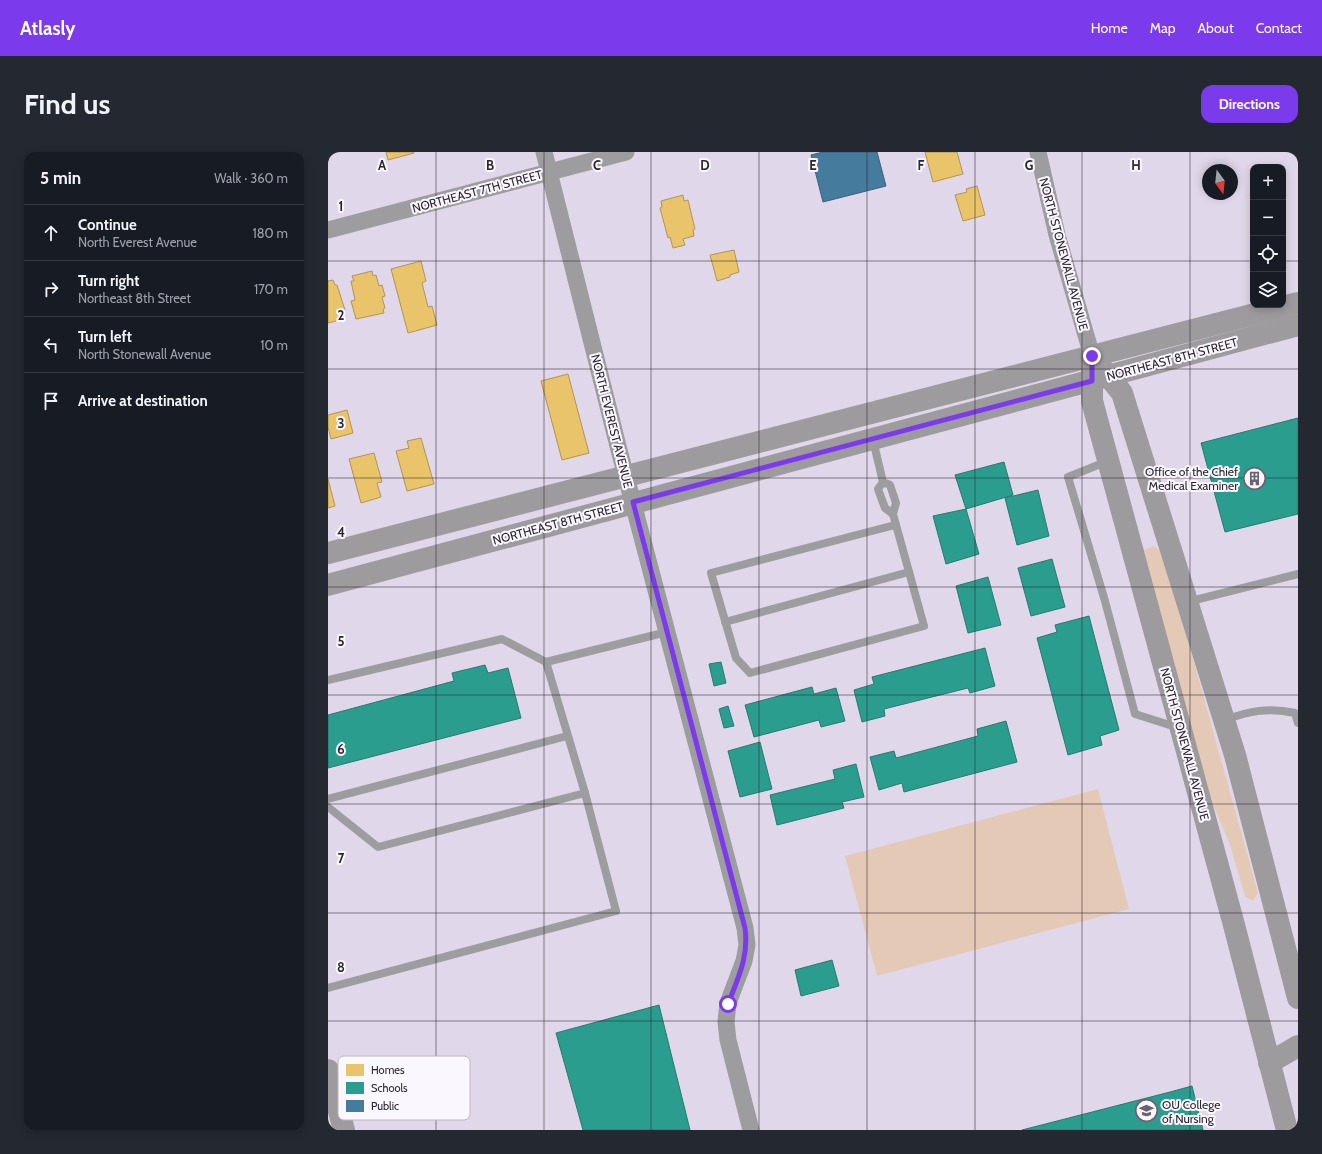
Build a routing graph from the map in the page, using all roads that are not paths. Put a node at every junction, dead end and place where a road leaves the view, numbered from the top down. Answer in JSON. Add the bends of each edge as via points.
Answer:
{"nodes":[{"id":1,"x":544,"y":152,"type":"edge"},
{"id":2,"x":626,"y":152,"type":"edge"},
{"id":3,"x":1038,"y":152,"type":"edge"},
{"id":4,"x":550,"y":172,"type":"junction"},
{"id":5,"x":328,"y":230,"type":"edge"},
{"id":6,"x":1298,"y":303,"type":"edge"},
{"id":7,"x":1298,"y":325,"type":"edge"},
{"id":8,"x":1092,"y":356,"type":"junction"},
{"id":9,"x":1100,"y":378,"type":"junction"},
{"id":10,"x":873,"y":439,"type":"junction"},
{"id":11,"x":1108,"y":461,"type":"junction"},
{"id":12,"x":626,"y":476,"type":"junction"},
{"id":13,"x":883,"y":482,"type":"junction"},
{"id":14,"x":633,"y":502,"type":"junction"},
{"id":15,"x":893,"y":514,"type":"junction"},
{"id":16,"x":896,"y":525,"type":"junction"},
{"id":17,"x":328,"y":553,"type":"edge"},
{"id":18,"x":909,"y":572,"type":"junction"},
{"id":19,"x":1298,"y":574,"type":"edge"},
{"id":20,"x":328,"y":585,"type":"edge"},
{"id":21,"x":1186,"y":602,"type":"junction"},
{"id":22,"x":725,"y":622,"type":"junction"},
{"id":23,"x":667,"y":632,"type":"junction"},
{"id":24,"x":546,"y":662,"type":"junction"},
{"id":25,"x":328,"y":680,"type":"edge"},
{"id":26,"x":1224,"y":720,"type":"junction"},
{"id":27,"x":1298,"y":723,"type":"edge"},
{"id":28,"x":1181,"y":728,"type":"junction"},
{"id":29,"x":567,"y":736,"type":"junction"},
{"id":30,"x":585,"y":793,"type":"junction"},
{"id":31,"x":328,"y":799,"type":"edge"},
{"id":32,"x":328,"y":808,"type":"edge"},
{"id":33,"x":328,"y":988,"type":"edge"},
{"id":34,"x":1298,"y":998,"type":"edge"},
{"id":35,"x":1298,"y":1046,"type":"edge"},
{"id":36,"x":1298,"y":1061,"type":"edge"},
{"id":37,"x":1269,"y":1063,"type":"junction"},
{"id":38,"x":328,"y":1070,"type":"edge"},
{"id":39,"x":338,"y":1108,"type":"edge"},
{"id":40,"x":341,"y":1120,"type":"edge"},
{"id":41,"x":344,"y":1130,"type":"edge"},
{"id":42,"x":751,"y":1130,"type":"edge"},
{"id":43,"x":1287,"y":1130,"type":"edge"}],
"edges":[{"from":1,"to":4,"type":"street","name":"NORTH EVEREST AVENUE"},
{"from":2,"to":4,"type":"street","name":"NORTHEAST 7TH STREET"},
{"from":3,"to":8,"type":"street","name":"NORTH STONEWALL AVENUE","via":[[1057,235]]},
{"from":4,"to":5,"type":"street","name":"NORTHEAST 7TH STREET"},
{"from":4,"to":12,"type":"street","name":"NORTH EVEREST AVENUE"},
{"from":6,"to":8,"type":"main road","name":"NORTHEAST 8TH STREET"},
{"from":7,"to":9,"type":"main road","name":"NORTHEAST 8TH STREET"},
{"from":8,"to":9,"type":"main road","name":"NORTH STONEWALL AVENUE"},
{"from":8,"to":12,"type":"main road","name":"NORTHEAST 8TH STREET"},
{"from":9,"to":10,"type":"main road","name":"NORTHEAST 8TH STREET"},
{"from":9,"to":11,"type":"main road","name":"NORTH STONEWALL AVENUE","via":[[1092,401]]},
{"from":9,"to":21,"type":"main road","via":[[1122,393]]},
{"from":10,"to":13,"type":"lane"},
{"from":10,"to":14,"type":"main road","name":"NORTHEAST 8TH STREET"},
{"from":11,"to":28,"type":"main road","name":"NORTH STONEWALL AVENUE"},
{"from":11,"to":28,"type":"lane","via":[[1068,477],[1135,714]]},
{"from":12,"to":14,"type":"street","name":"NORTH EVEREST AVENUE"},
{"from":12,"to":17,"type":"main road","name":"NORTHEAST 8TH STREET"},
{"from":13,"to":15,"type":"lane","via":[[890,485],[896,503]]},
{"from":13,"to":15,"type":"lane","via":[[878,489],[885,508]]},
{"from":14,"to":20,"type":"main road","name":"NORTHEAST 8TH STREET"},
{"from":14,"to":23,"type":"street","name":"NORTH EVEREST AVENUE"},
{"from":15,"to":16,"type":"lane"},
{"from":16,"to":18,"type":"lane"},
{"from":16,"to":22,"type":"lane","via":[[711,573]]},
{"from":18,"to":22,"type":"lane"},
{"from":18,"to":22,"type":"lane","via":[[924,626],[750,673],[736,658]]},
{"from":19,"to":21,"type":"lane"},
{"from":21,"to":26,"type":"main road"},
{"from":23,"to":24,"type":"lane"},
{"from":23,"to":42,"type":"street","name":"NORTH EVEREST AVENUE","via":[[745,928],[747,945],[744,961],[728,1004],[726,1022],[728,1040]]},
{"from":24,"to":25,"type":"lane","via":[[502,639]]},
{"from":24,"to":29,"type":"lane"},
{"from":26,"to":27,"type":"lane","via":[[1249,711],[1280,709],[1295,713]]},
{"from":26,"to":34,"type":"main road"},
{"from":28,"to":37,"type":"main road","name":"NORTH STONEWALL AVENUE"},
{"from":29,"to":30,"type":"lane"},
{"from":29,"to":31,"type":"lane"},
{"from":30,"to":32,"type":"lane","via":[[378,847]]},
{"from":30,"to":33,"type":"lane","via":[[616,911]]},
{"from":35,"to":37,"type":"main road"},
{"from":36,"to":37,"type":"main road"},
{"from":37,"to":43,"type":"main road","name":"NORTH STONEWALL AVENUE"},
{"from":38,"to":39,"type":"main road"},
{"from":40,"to":41,"type":"main road"}]}
